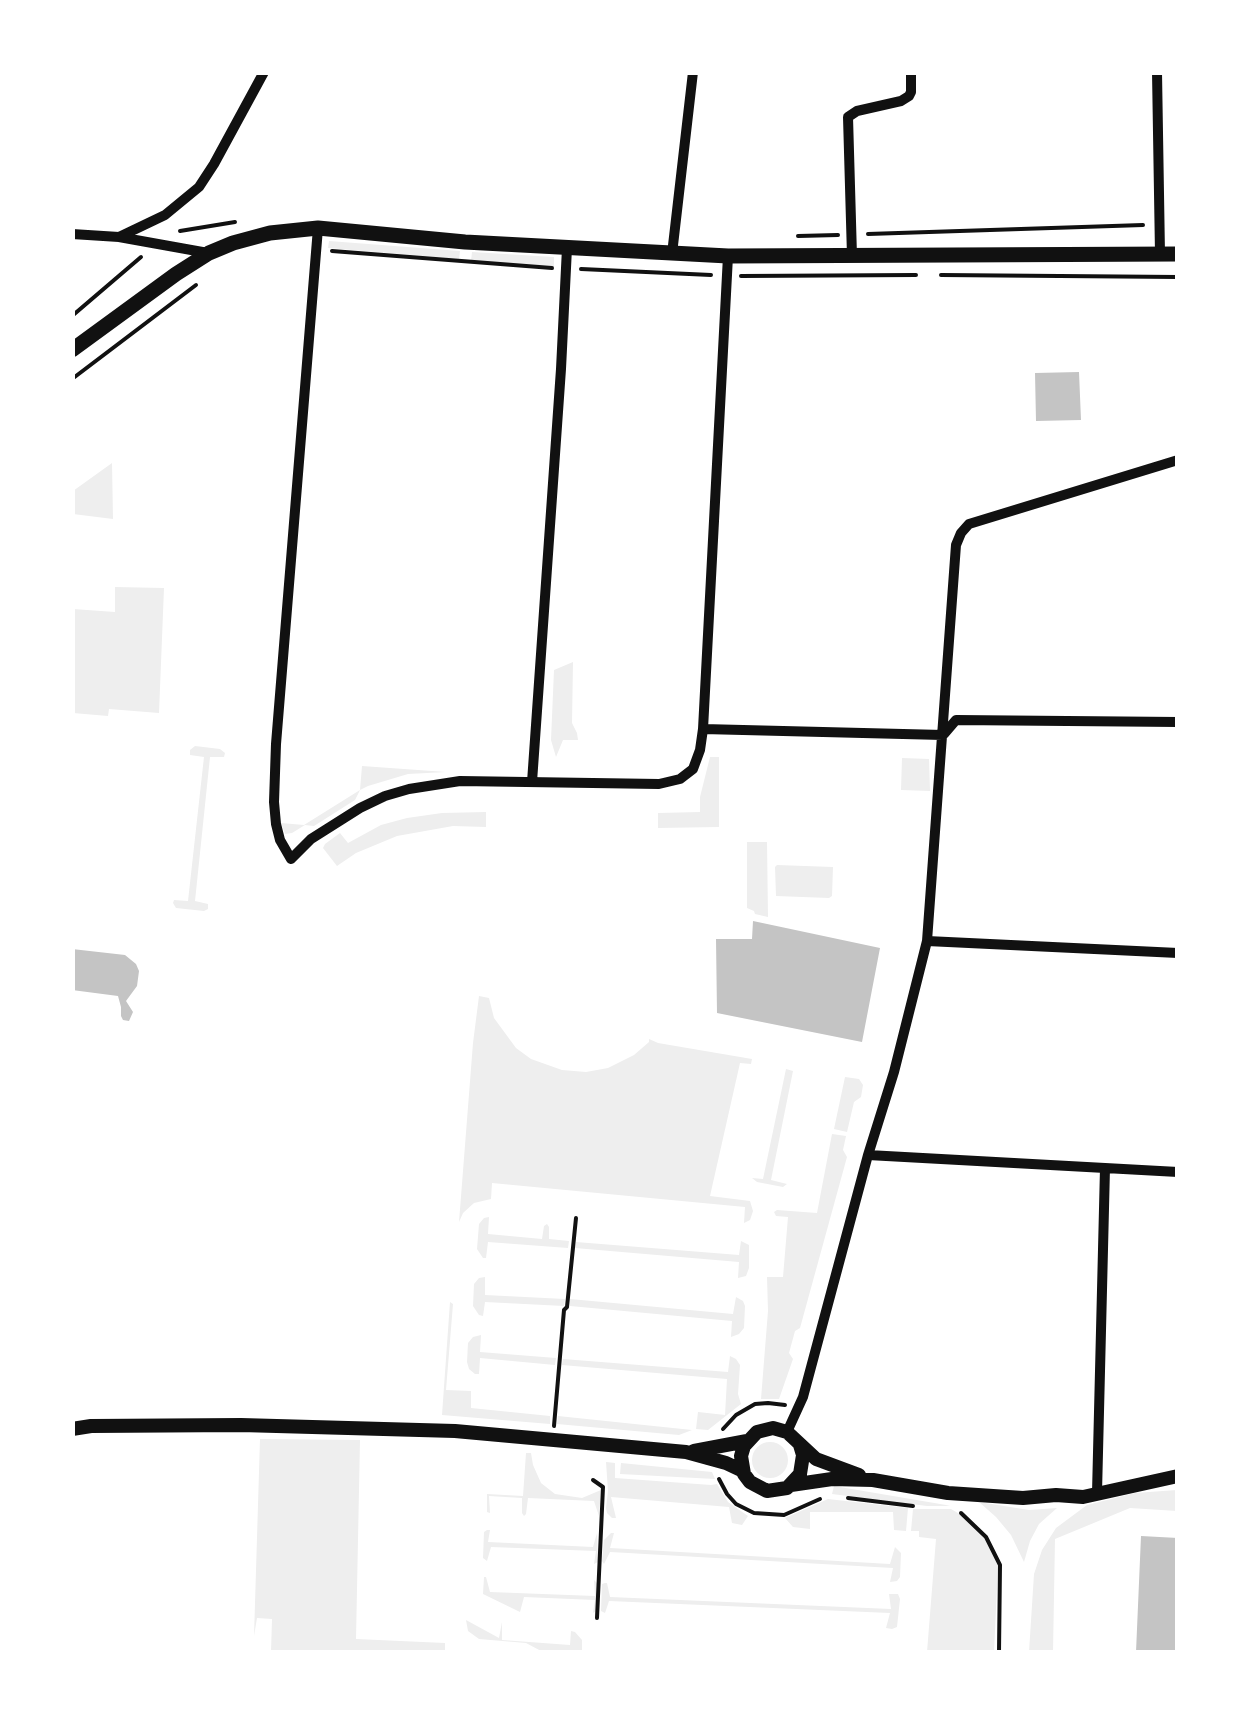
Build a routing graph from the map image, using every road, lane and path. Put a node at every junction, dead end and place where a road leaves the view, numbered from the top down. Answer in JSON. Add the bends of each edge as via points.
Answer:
{"nodes":[{"id":1,"x":264,"y":72,"type":"edge"},
{"id":2,"x":693,"y":72,"type":"edge"},
{"id":3,"x":911,"y":72,"type":"edge"},
{"id":4,"x":1157,"y":72,"type":"edge"},
{"id":5,"x":318,"y":228,"type":"junction"},
{"id":6,"x":72,"y":234,"type":"edge"},
{"id":7,"x":118,"y":237,"type":"junction"},
{"id":8,"x":567,"y":248,"type":"junction"},
{"id":9,"x":316,"y":250,"type":"junction"},
{"id":10,"x":208,"y":254,"type":"junction"},
{"id":11,"x":672,"y":254,"type":"junction"},
{"id":12,"x":1160,"y":254,"type":"junction"},
{"id":13,"x":1178,"y":254,"type":"edge"},
{"id":14,"x":728,"y":256,"type":"junction"},
{"id":15,"x":852,"y":256,"type":"junction"},
{"id":16,"x":566,"y":268,"type":"junction"},
{"id":17,"x":726,"y":276,"type":"junction"},
{"id":18,"x":1178,"y":277,"type":"edge"},
{"id":19,"x":195,"y":285,"type":"dead end"},
{"id":20,"x":72,"y":350,"type":"edge"},
{"id":21,"x":72,"y":379,"type":"edge"},
{"id":22,"x":1178,"y":460,"type":"edge"},
{"id":23,"x":1178,"y":722,"type":"edge"},
{"id":24,"x":702,"y":729,"type":"junction"},
{"id":25,"x":943,"y":735,"type":"junction"},
{"id":26,"x":532,"y":782,"type":"junction"},
{"id":27,"x":927,"y":940,"type":"junction"},
{"id":28,"x":1178,"y":953,"type":"edge"},
{"id":29,"x":868,"y":1155,"type":"junction"},
{"id":30,"x":1105,"y":1168,"type":"junction"},
{"id":31,"x":1178,"y":1172,"type":"edge"},
{"id":32,"x":576,"y":1218,"type":"dead end"},
{"id":33,"x":554,"y":1429,"type":"dead end"},
{"id":34,"x":72,"y":1430,"type":"edge"},
{"id":35,"x":786,"y":1432,"type":"junction"},
{"id":36,"x":747,"y":1441,"type":"junction"},
{"id":37,"x":800,"y":1446,"type":"junction"},
{"id":38,"x":686,"y":1452,"type":"junction"},
{"id":39,"x":714,"y":1469,"type":"dead end"},
{"id":40,"x":743,"y":1471,"type":"junction"},
{"id":41,"x":1178,"y":1476,"type":"edge"},
{"id":42,"x":593,"y":1480,"type":"dead end"},
{"id":43,"x":874,"y":1480,"type":"junction"},
{"id":44,"x":790,"y":1485,"type":"junction"},
{"id":45,"x":1097,"y":1492,"type":"junction"},
{"id":46,"x":825,"y":1497,"type":"dead end"},
{"id":47,"x":845,"y":1498,"type":"dead end"},
{"id":48,"x":927,"y":1508,"type":"dead end"},
{"id":49,"x":957,"y":1510,"type":"dead end"},
{"id":50,"x":598,"y":1618,"type":"dead end"},
{"id":51,"x":999,"y":1652,"type":"edge"}],
"edges":[{"from":1,"to":7,"type":"street","via":[[199,187],[165,215]]},
{"from":2,"to":11,"type":"street"},
{"from":3,"to":15,"type":"street","via":[[905,99],[848,117]]},
{"from":4,"to":12,"type":"street"},
{"from":5,"to":8,"type":"main road"},
{"from":5,"to":9,"type":"street"},
{"from":5,"to":10,"type":"main road","via":[[270,233]]},
{"from":6,"to":7,"type":"street"},
{"from":7,"to":10,"type":"street"},
{"from":8,"to":11,"type":"main road"},
{"from":8,"to":16,"type":"street"},
{"from":9,"to":16,"type":"path"},
{"from":9,"to":26,"type":"street","via":[[276,744],[281,843],[291,859],[311,839],[400,792],[450,781]]},
{"from":10,"to":20,"type":"main road"},
{"from":11,"to":14,"type":"main road"},
{"from":12,"to":13,"type":"main road"},
{"from":12,"to":15,"type":"main road"},
{"from":14,"to":15,"type":"main road"},
{"from":14,"to":17,"type":"street"},
{"from":16,"to":17,"type":"path"},
{"from":16,"to":26,"type":"street"},
{"from":17,"to":18,"type":"path"},
{"from":17,"to":24,"type":"street"},
{"from":19,"to":21,"type":"path"},
{"from":22,"to":25,"type":"street","via":[[969,524],[961,533]]},
{"from":23,"to":25,"type":"street","via":[[956,720]]},
{"from":24,"to":25,"type":"street"},
{"from":24,"to":26,"type":"street","via":[[695,765],[675,780]]},
{"from":25,"to":27,"type":"street"},
{"from":27,"to":28,"type":"street"},
{"from":27,"to":29,"type":"street"},
{"from":29,"to":30,"type":"street"},
{"from":29,"to":35,"type":"street","via":[[803,1397]]},
{"from":30,"to":31,"type":"street"},
{"from":30,"to":45,"type":"street"},
{"from":32,"to":33,"type":"path"},
{"from":34,"to":38,"type":"street","via":[[454,1430]]},
{"from":35,"to":36,"type":"street","via":[[766,1429]]},
{"from":35,"to":37,"type":"street"},
{"from":36,"to":38,"type":"street"},
{"from":36,"to":40,"type":"street"},
{"from":37,"to":43,"type":"street"},
{"from":37,"to":44,"type":"street","via":[[804,1464]]},
{"from":38,"to":40,"type":"street"},
{"from":39,"to":46,"type":"path","via":[[727,1494],[754,1514],[784,1515]]},
{"from":40,"to":44,"type":"street","via":[[767,1491]]},
{"from":41,"to":45,"type":"street"},
{"from":42,"to":50,"type":"path","via":[[603,1487]]},
{"from":43,"to":44,"type":"street"},
{"from":43,"to":45,"type":"street","via":[[1022,1498]]},
{"from":47,"to":48,"type":"path"},
{"from":49,"to":51,"type":"path","via":[[986,1537],[1000,1565]]}]}
